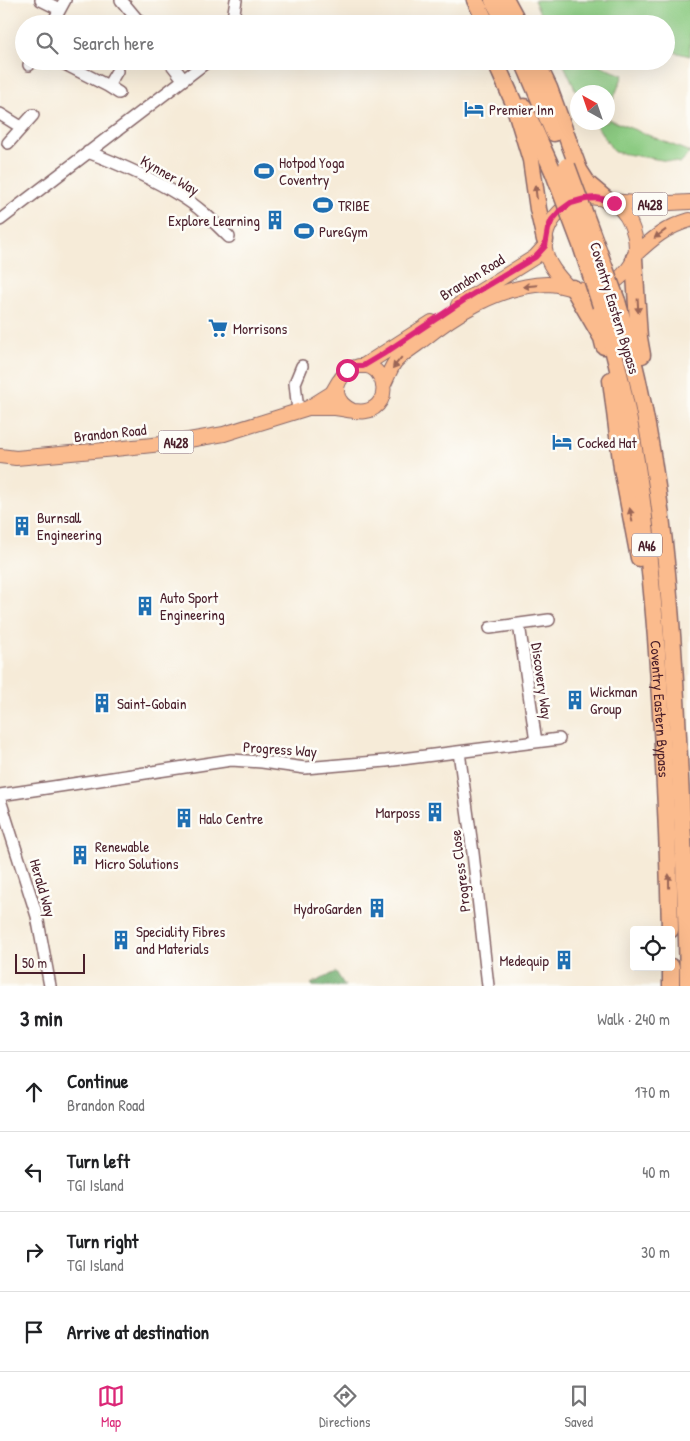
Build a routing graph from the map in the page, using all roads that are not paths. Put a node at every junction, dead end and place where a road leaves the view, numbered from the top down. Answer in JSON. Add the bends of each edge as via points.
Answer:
{"nodes":[{"id":1,"x":41,"y":0,"type":"edge"},
{"id":2,"x":122,"y":0,"type":"edge"},
{"id":3,"x":236,"y":0,"type":"edge"},
{"id":4,"x":464,"y":0,"type":"edge"},
{"id":5,"x":474,"y":0,"type":"edge"},
{"id":6,"x":493,"y":0,"type":"edge"},
{"id":7,"x":506,"y":0,"type":"edge"},
{"id":8,"x":62,"y":5,"type":"edge"},
{"id":9,"x":134,"y":15,"type":"edge"},
{"id":10,"x":234,"y":15,"type":"edge"},
{"id":11,"x":472,"y":15,"type":"edge"},
{"id":12,"x":482,"y":15,"type":"edge"},
{"id":13,"x":501,"y":15,"type":"edge"},
{"id":14,"x":514,"y":15,"type":"edge"},
{"id":15,"x":77,"y":70,"type":"edge"},
{"id":16,"x":176,"y":70,"type":"edge"},
{"id":17,"x":196,"y":70,"type":"edge"},
{"id":18,"x":499,"y":70,"type":"edge"},
{"id":19,"x":509,"y":70,"type":"edge"},
{"id":20,"x":526,"y":70,"type":"edge"},
{"id":21,"x":540,"y":70,"type":"edge"},
{"id":22,"x":117,"y":72,"type":"dead end"},
{"id":23,"x":183,"y":79,"type":"junction"},
{"id":24,"x":108,"y":86,"type":"junction"},
{"id":25,"x":119,"y":93,"type":"dead end"},
{"id":26,"x":0,"y":114,"type":"edge"},
{"id":27,"x":33,"y":115,"type":"dead end"},
{"id":28,"x":21,"y":127,"type":"junction"},
{"id":29,"x":8,"y":142,"type":"dead end"},
{"id":30,"x":88,"y":152,"type":"junction"},
{"id":31,"x":560,"y":169,"type":"junction"},
{"id":32,"x":608,"y":200,"type":"junction"},
{"id":33,"x":690,"y":202,"type":"edge"},
{"id":34,"x":0,"y":220,"type":"edge"},
{"id":35,"x":690,"y":220,"type":"edge"},
{"id":36,"x":229,"y":237,"type":"dead end"},
{"id":37,"x":545,"y":243,"type":"junction"},
{"id":38,"x":635,"y":256,"type":"junction"},
{"id":39,"x":571,"y":288,"type":"junction"},
{"id":40,"x":609,"y":304,"type":"junction"},
{"id":41,"x":302,"y":366,"type":"dead end"},
{"id":42,"x":363,"y":366,"type":"junction"},
{"id":43,"x":339,"y":381,"type":"junction"},
{"id":44,"x":384,"y":386,"type":"junction"},
{"id":45,"x":303,"y":410,"type":"junction"},
{"id":46,"x":353,"y":411,"type":"junction"},
{"id":47,"x":0,"y":456,"type":"edge"},
{"id":48,"x":549,"y":620,"type":"dead end"},
{"id":49,"x":519,"y":624,"type":"junction"},
{"id":50,"x":490,"y":628,"type":"dead end"},
{"id":51,"x":559,"y":740,"type":"dead end"},
{"id":52,"x":536,"y":742,"type":"junction"},
{"id":53,"x":459,"y":752,"type":"junction"},
{"id":54,"x":679,"y":756,"type":"junction"},
{"id":55,"x":666,"y":788,"type":"junction"},
{"id":56,"x":0,"y":795,"type":"edge"},
{"id":57,"x":0,"y":800,"type":"edge"},
{"id":58,"x":670,"y":926,"type":"edge"},
{"id":59,"x":671,"y":971,"type":"edge"},
{"id":60,"x":50,"y":986,"type":"edge"},
{"id":61,"x":488,"y":986,"type":"edge"},
{"id":62,"x":671,"y":986,"type":"edge"},
{"id":63,"x":688,"y":986,"type":"edge"}],
"edges":[{"from":1,"to":8,"type":"street"},
{"from":2,"to":9,"type":"street"},
{"from":3,"to":10,"type":"street"},
{"from":4,"to":11,"type":"highway"},
{"from":5,"to":12,"type":"highway"},
{"from":6,"to":13,"type":"highway"},
{"from":7,"to":14,"type":"highway"},
{"from":15,"to":24,"type":"street"},
{"from":16,"to":23,"type":"street"},
{"from":17,"to":23,"type":"street"},
{"from":37,"to":18,"type":"highway","one_way":true,"via":[[531,160],[513,101]]},
{"from":19,"to":31,"type":"highway","name":"Coventry Eastern Bypass","number":"A46"},
{"from":20,"to":31,"type":"highway","name":"Coventry Eastern Bypass","number":"A46"},
{"from":21,"to":32,"type":"highway","via":[[579,170],[588,184]]},
{"from":22,"to":24,"type":"street"},
{"from":23,"to":30,"type":"street"},
{"from":24,"to":25,"type":"street"},
{"from":26,"to":28,"type":"street"},
{"from":27,"to":28,"type":"street"},
{"from":28,"to":29,"type":"street"},
{"from":30,"to":34,"type":"street"},
{"from":30,"to":36,"type":"street","name":"Kynner Way","via":[[180,195]]},
{"from":31,"to":40,"type":"highway","name":"Coventry Eastern Bypass","number":"A46","bridge":true,"via":[[581,245]]},
{"from":32,"to":33,"type":"main road","number":"A428","via":[[650,204]]},
{"from":32,"to":37,"type":"main road","via":[[585,199],[571,203],[552,220]]},
{"from":32,"to":38,"type":"main road","via":[[628,219],[634,233]]},
{"from":35,"to":38,"type":"main road","number":"A428","one_way":true,"via":[[672,225]]},
{"from":37,"to":39,"type":"main road","via":[[550,265]]},
{"from":37,"to":42,"type":"main road","name":"Brandon Road","via":[[535,257]]},
{"from":38,"to":39,"type":"main road","via":[[617,280],[601,287]]},
{"from":38,"to":54,"type":"highway","one_way":true,"via":[[638,338],[671,532],[683,674]]},
{"from":39,"to":44,"type":"main road","name":"Brandon Road","one_way":true,"via":[[550,284],[521,286],[462,311],[395,362]]},
{"from":55,"to":39,"type":"highway","one_way":true,"via":[[653,715],[647,619],[611,378],[602,338]]},
{"from":40,"to":54,"type":"highway","name":"Coventry Eastern Bypass","number":"A46","via":[[631,349],[663,524]]},
{"from":40,"to":55,"type":"highway","name":"Coventry Eastern Bypass","number":"A46","via":[[614,350],[636,457],[653,598]]},
{"from":41,"to":45,"type":"street","via":[[295,382]]},
{"from":42,"to":43,"type":"main road","via":[[347,370]]},
{"from":42,"to":44,"type":"main road","via":[[376,372]]},
{"from":43,"to":45,"type":"main road","name":"Brandon Road","number":"A428","via":[[332,393]]},
{"from":43,"to":46,"type":"main road","via":[[339,399]]},
{"from":44,"to":46,"type":"main road","via":[[381,400],[374,408]]},
{"from":45,"to":46,"type":"main road","name":"Brandon Road","number":"A428","via":[[335,408]]},
{"from":45,"to":47,"type":"main road","name":"Brandon Road","number":"A428","via":[[224,434],[171,443],[16,458]]},
{"from":48,"to":49,"type":"street","name":"Discovery Way"},
{"from":49,"to":50,"type":"street","name":"Discovery Way"},
{"from":49,"to":52,"type":"street","name":"Discovery Way"},
{"from":51,"to":52,"type":"street","name":"Progress Way"},
{"from":52,"to":53,"type":"street","name":"Progress Way"},
{"from":53,"to":56,"type":"street","name":"Progress Way","via":[[305,768],[231,760]]},
{"from":53,"to":61,"type":"street","name":"Progress Close"},
{"from":54,"to":63,"type":"highway","name":"Coventry Eastern Bypass","number":"A46"},
{"from":58,"to":55,"type":"highway","name":"Coventry Eastern Bypass","number":"A46","one_way":true},
{"from":57,"to":60,"type":"street","name":"Herald Way","via":[[37,916]]},
{"from":59,"to":62,"type":"highway"}]}
